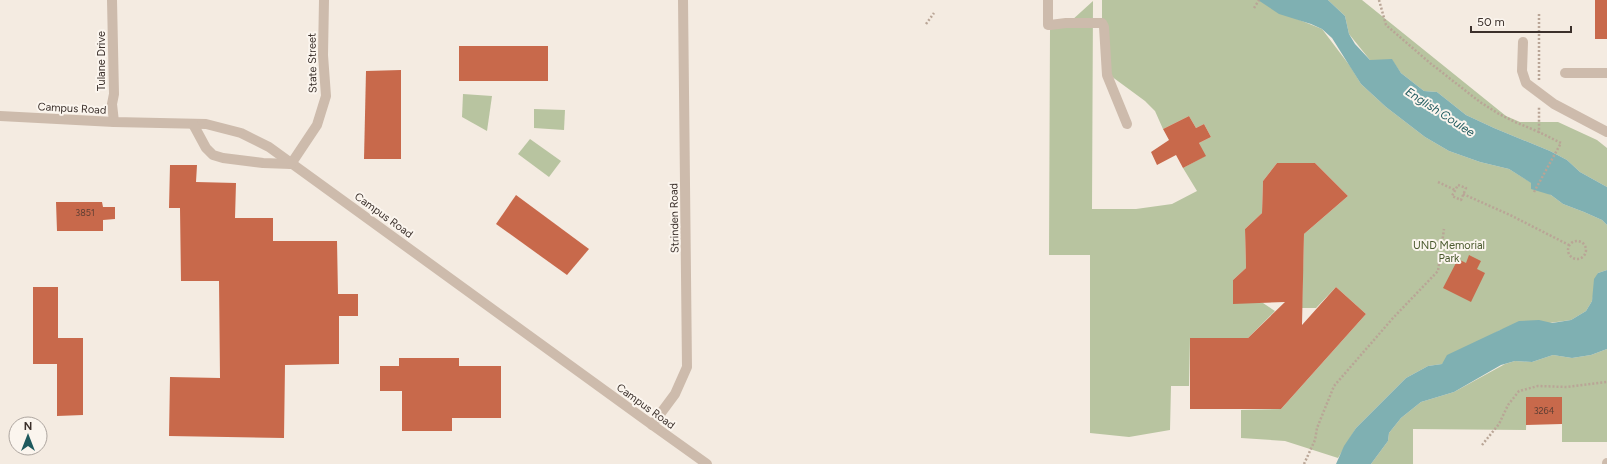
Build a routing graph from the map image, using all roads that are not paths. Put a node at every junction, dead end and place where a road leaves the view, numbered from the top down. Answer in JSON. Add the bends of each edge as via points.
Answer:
{"nodes":[{"id":1,"x":112,"y":0,"type":"edge"},
{"id":2,"x":324,"y":0,"type":"edge"},
{"id":3,"x":683,"y":0,"type":"edge"},
{"id":4,"x":1048,"y":0,"type":"edge"},
{"id":5,"x":1522,"y":42,"type":"dead end"},
{"id":6,"x":1607,"y":73,"type":"edge"},
{"id":7,"x":1565,"y":74,"type":"dead end"},
{"id":8,"x":0,"y":116,"type":"edge"},
{"id":9,"x":114,"y":122,"type":"junction"},
{"id":10,"x":193,"y":124,"type":"junction"},
{"id":11,"x":1127,"y":124,"type":"dead end"},
{"id":12,"x":1607,"y":132,"type":"edge"},
{"id":13,"x":292,"y":164,"type":"junction"},
{"id":14,"x":652,"y":425,"type":"junction"},
{"id":15,"x":707,"y":464,"type":"edge"}],
"edges":[{"from":1,"to":9,"type":"street","name":"Tulane Drive"},
{"from":2,"to":13,"type":"street","name":"State Street","via":[[323,55],[326,96],[317,125]]},
{"from":3,"to":14,"type":"street","name":"Strinden Road","via":[[687,367],[675,394]]},
{"from":4,"to":11,"type":"street","via":[[1049,24],[1102,23],[1107,75]]},
{"from":5,"to":12,"type":"street","via":[[1522,72],[1526,83],[1554,104]]},
{"from":6,"to":7,"type":"street"},
{"from":8,"to":9,"type":"street","name":"Campus Road"},
{"from":9,"to":10,"type":"street","name":"Campus Road"},
{"from":10,"to":13,"type":"street","name":"Campus Road","via":[[206,124],[241,132],[270,147]]},
{"from":10,"to":13,"type":"street","via":[[206,148],[213,155],[263,164]]},
{"from":13,"to":14,"type":"street","name":"Campus Road"},
{"from":14,"to":15,"type":"street","name":"Campus Road"}]}
